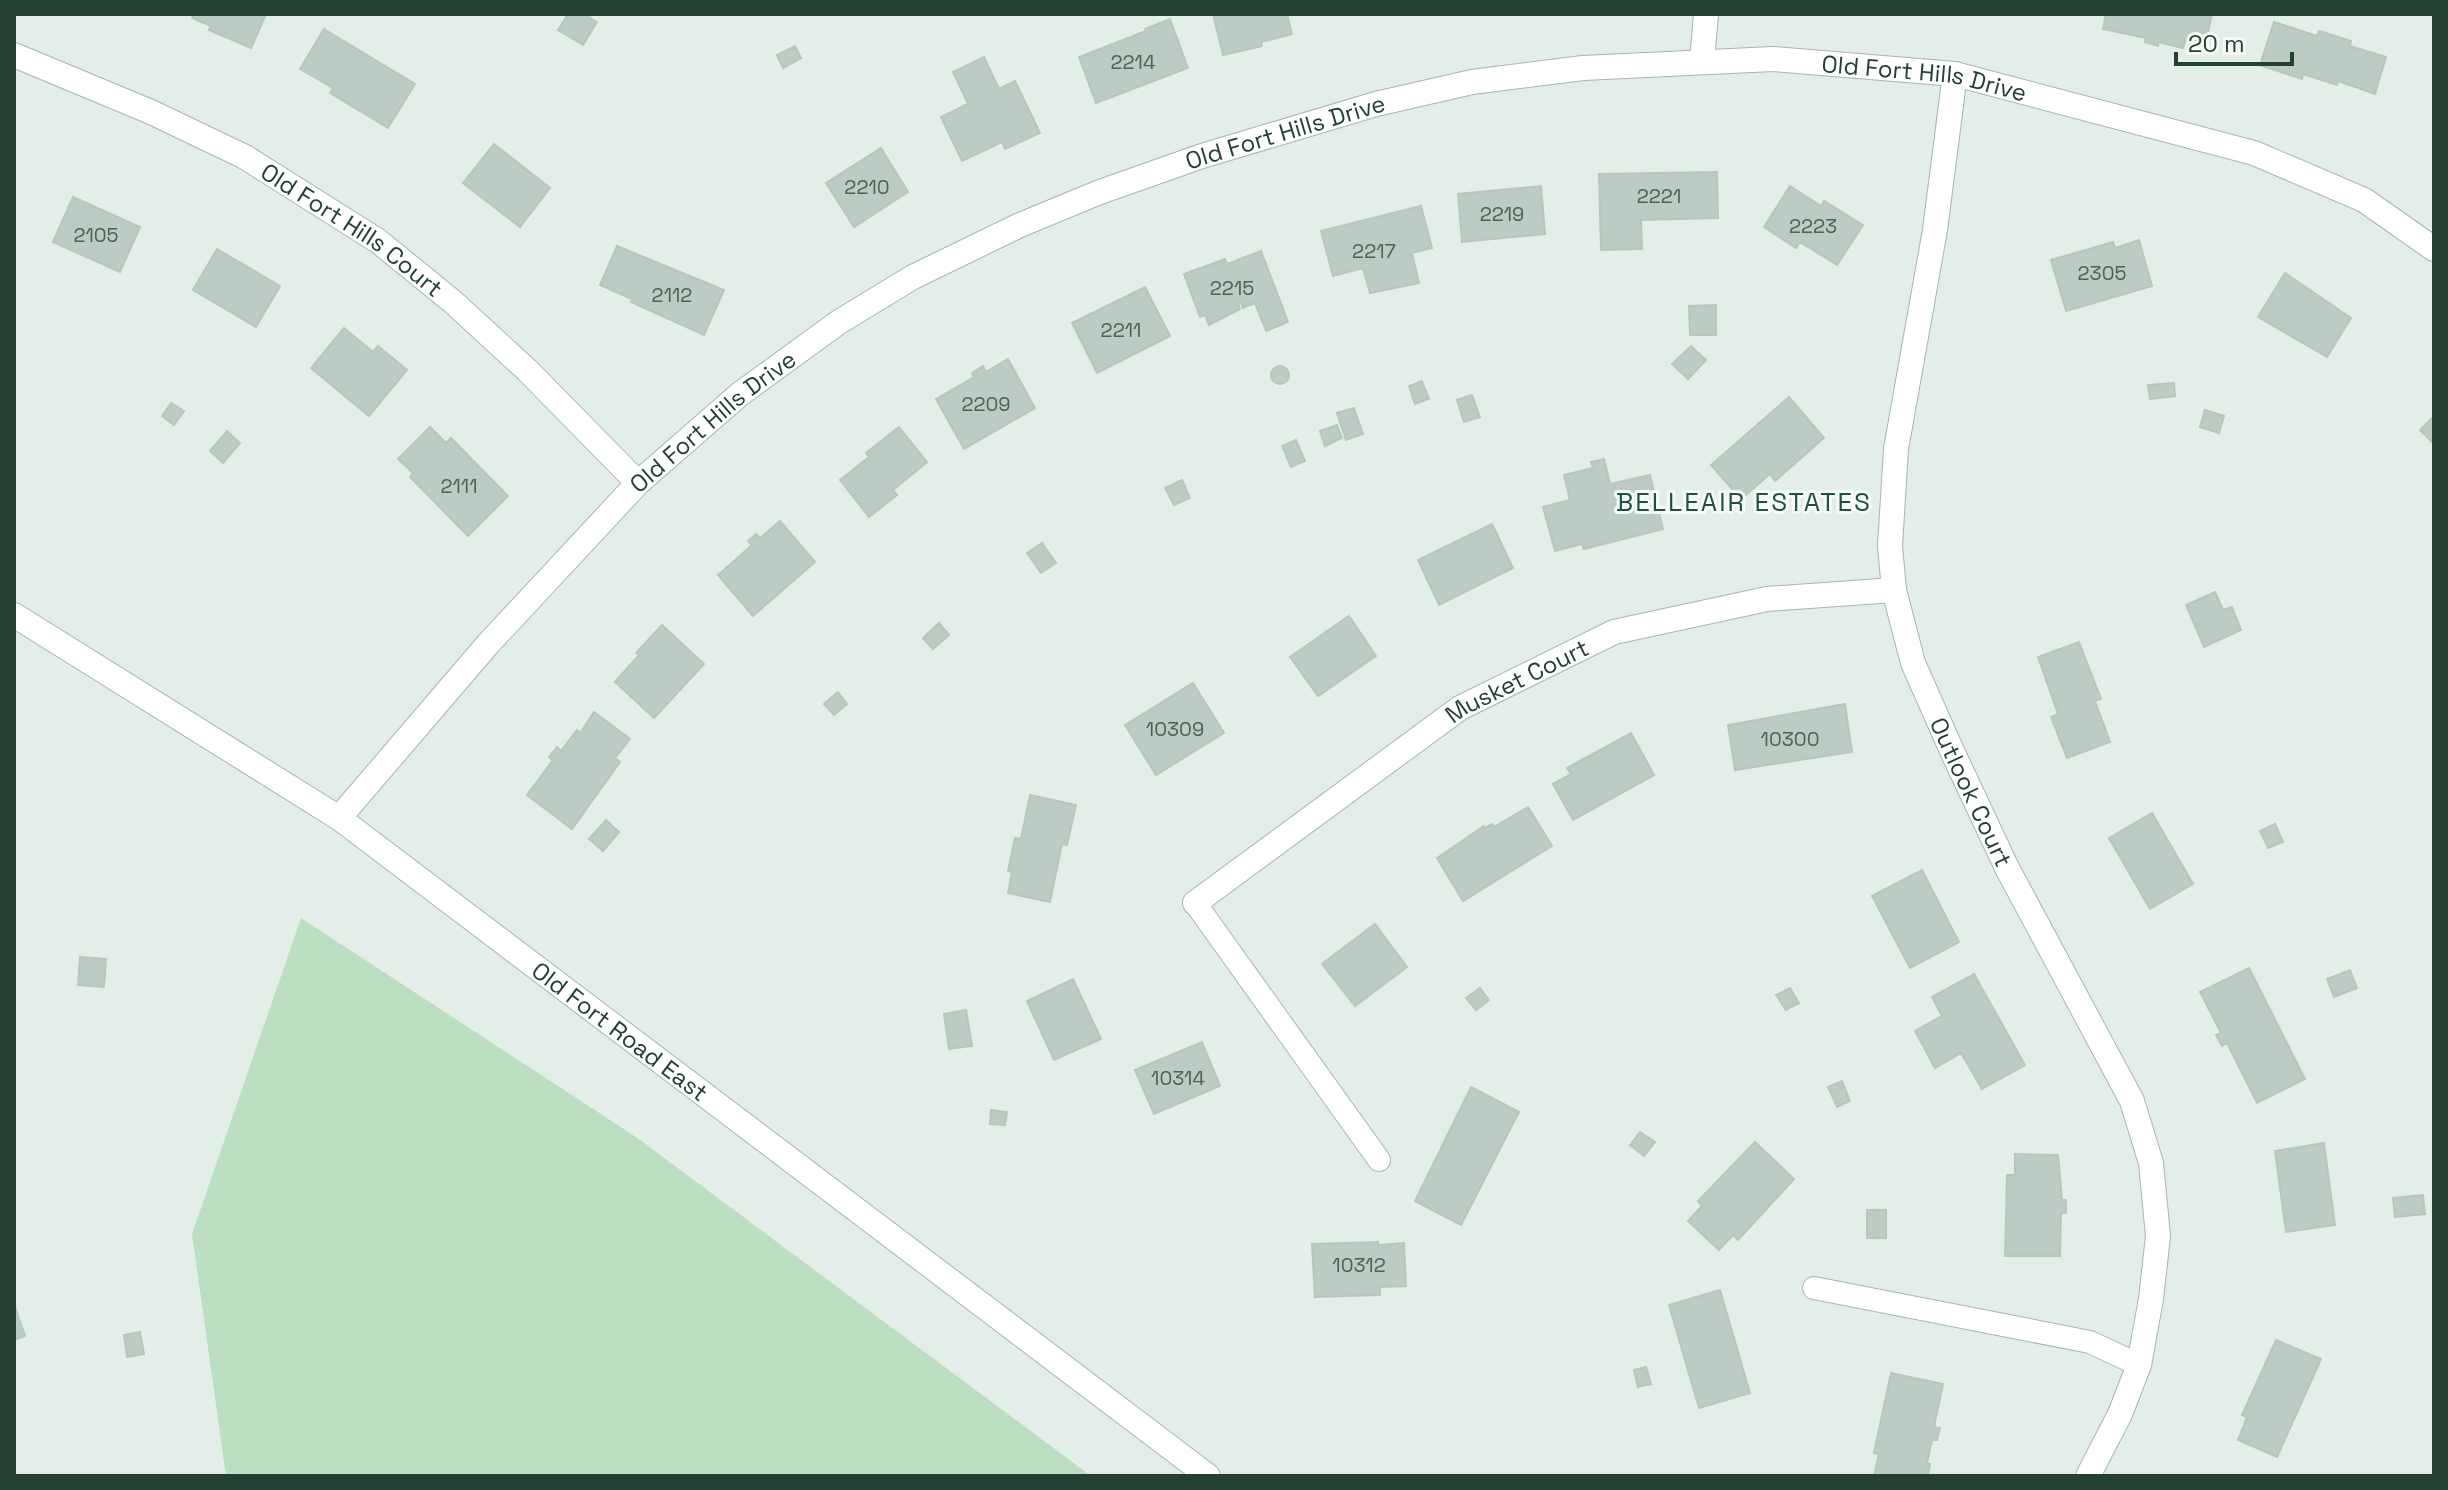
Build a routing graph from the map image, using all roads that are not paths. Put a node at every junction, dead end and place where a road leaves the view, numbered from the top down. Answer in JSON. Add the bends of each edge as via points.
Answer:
{"nodes":[{"id":1,"x":1706,"y":14,"type":"edge"},
{"id":2,"x":14,"y":55,"type":"edge"},
{"id":3,"x":1702,"y":62,"type":"junction"},
{"id":4,"x":1955,"y":74,"type":"junction"},
{"id":5,"x":2434,"y":249,"type":"edge"},
{"id":6,"x":638,"y":483,"type":"junction"},
{"id":7,"x":1894,"y":590,"type":"junction"},
{"id":8,"x":14,"y":615,"type":"edge"},
{"id":9,"x":339,"y":818,"type":"junction"},
{"id":10,"x":1195,"y":903,"type":"joint"},
{"id":11,"x":1379,"y":1160,"type":"dead end"},
{"id":12,"x":1814,"y":1288,"type":"dead end"},
{"id":13,"x":2139,"y":1365,"type":"junction"},
{"id":14,"x":1208,"y":1476,"type":"edge"},
{"id":15,"x":2088,"y":1476,"type":"edge"}],
"edges":[{"from":1,"to":3,"type":"street"},
{"from":2,"to":6,"type":"street","name":"Old Fort Hills Court","via":[[245,157],[378,241],[527,370]]},
{"from":3,"to":4,"type":"street","name":"Old Fort Hills Drive","via":[[1773,59]]},
{"from":3,"to":6,"type":"street","name":"Old Fort Hills Drive","via":[[1583,68],[1472,82],[1279,132],[1100,192],[913,277],[839,322],[740,394]]},
{"from":4,"to":5,"type":"street","name":"Old Fort Hills Drive","via":[[2254,153],[2364,200]]},
{"from":4,"to":7,"type":"street","name":"Outlook Court","via":[[1935,230],[1896,449],[1890,546]]},
{"from":6,"to":9,"type":"street","name":"Old Fort Hills Drive","via":[[488,644]]},
{"from":7,"to":10,"type":"street","name":"Musket Court","via":[[1767,599],[1614,632],[1460,708]]},
{"from":7,"to":13,"type":"street","name":"Outlook Court","via":[[1913,663],[1952,751],[2007,868],[2132,1101],[2151,1163],[2158,1236]]},
{"from":8,"to":9,"type":"street","name":"Old Fort Road East"},
{"from":9,"to":14,"type":"street","name":"Old Fort Road East"},
{"from":10,"to":11,"type":"lane"},
{"from":12,"to":13,"type":"lane","via":[[2090,1342]]},
{"from":13,"to":15,"type":"street","name":"Outlook Court"}]}
